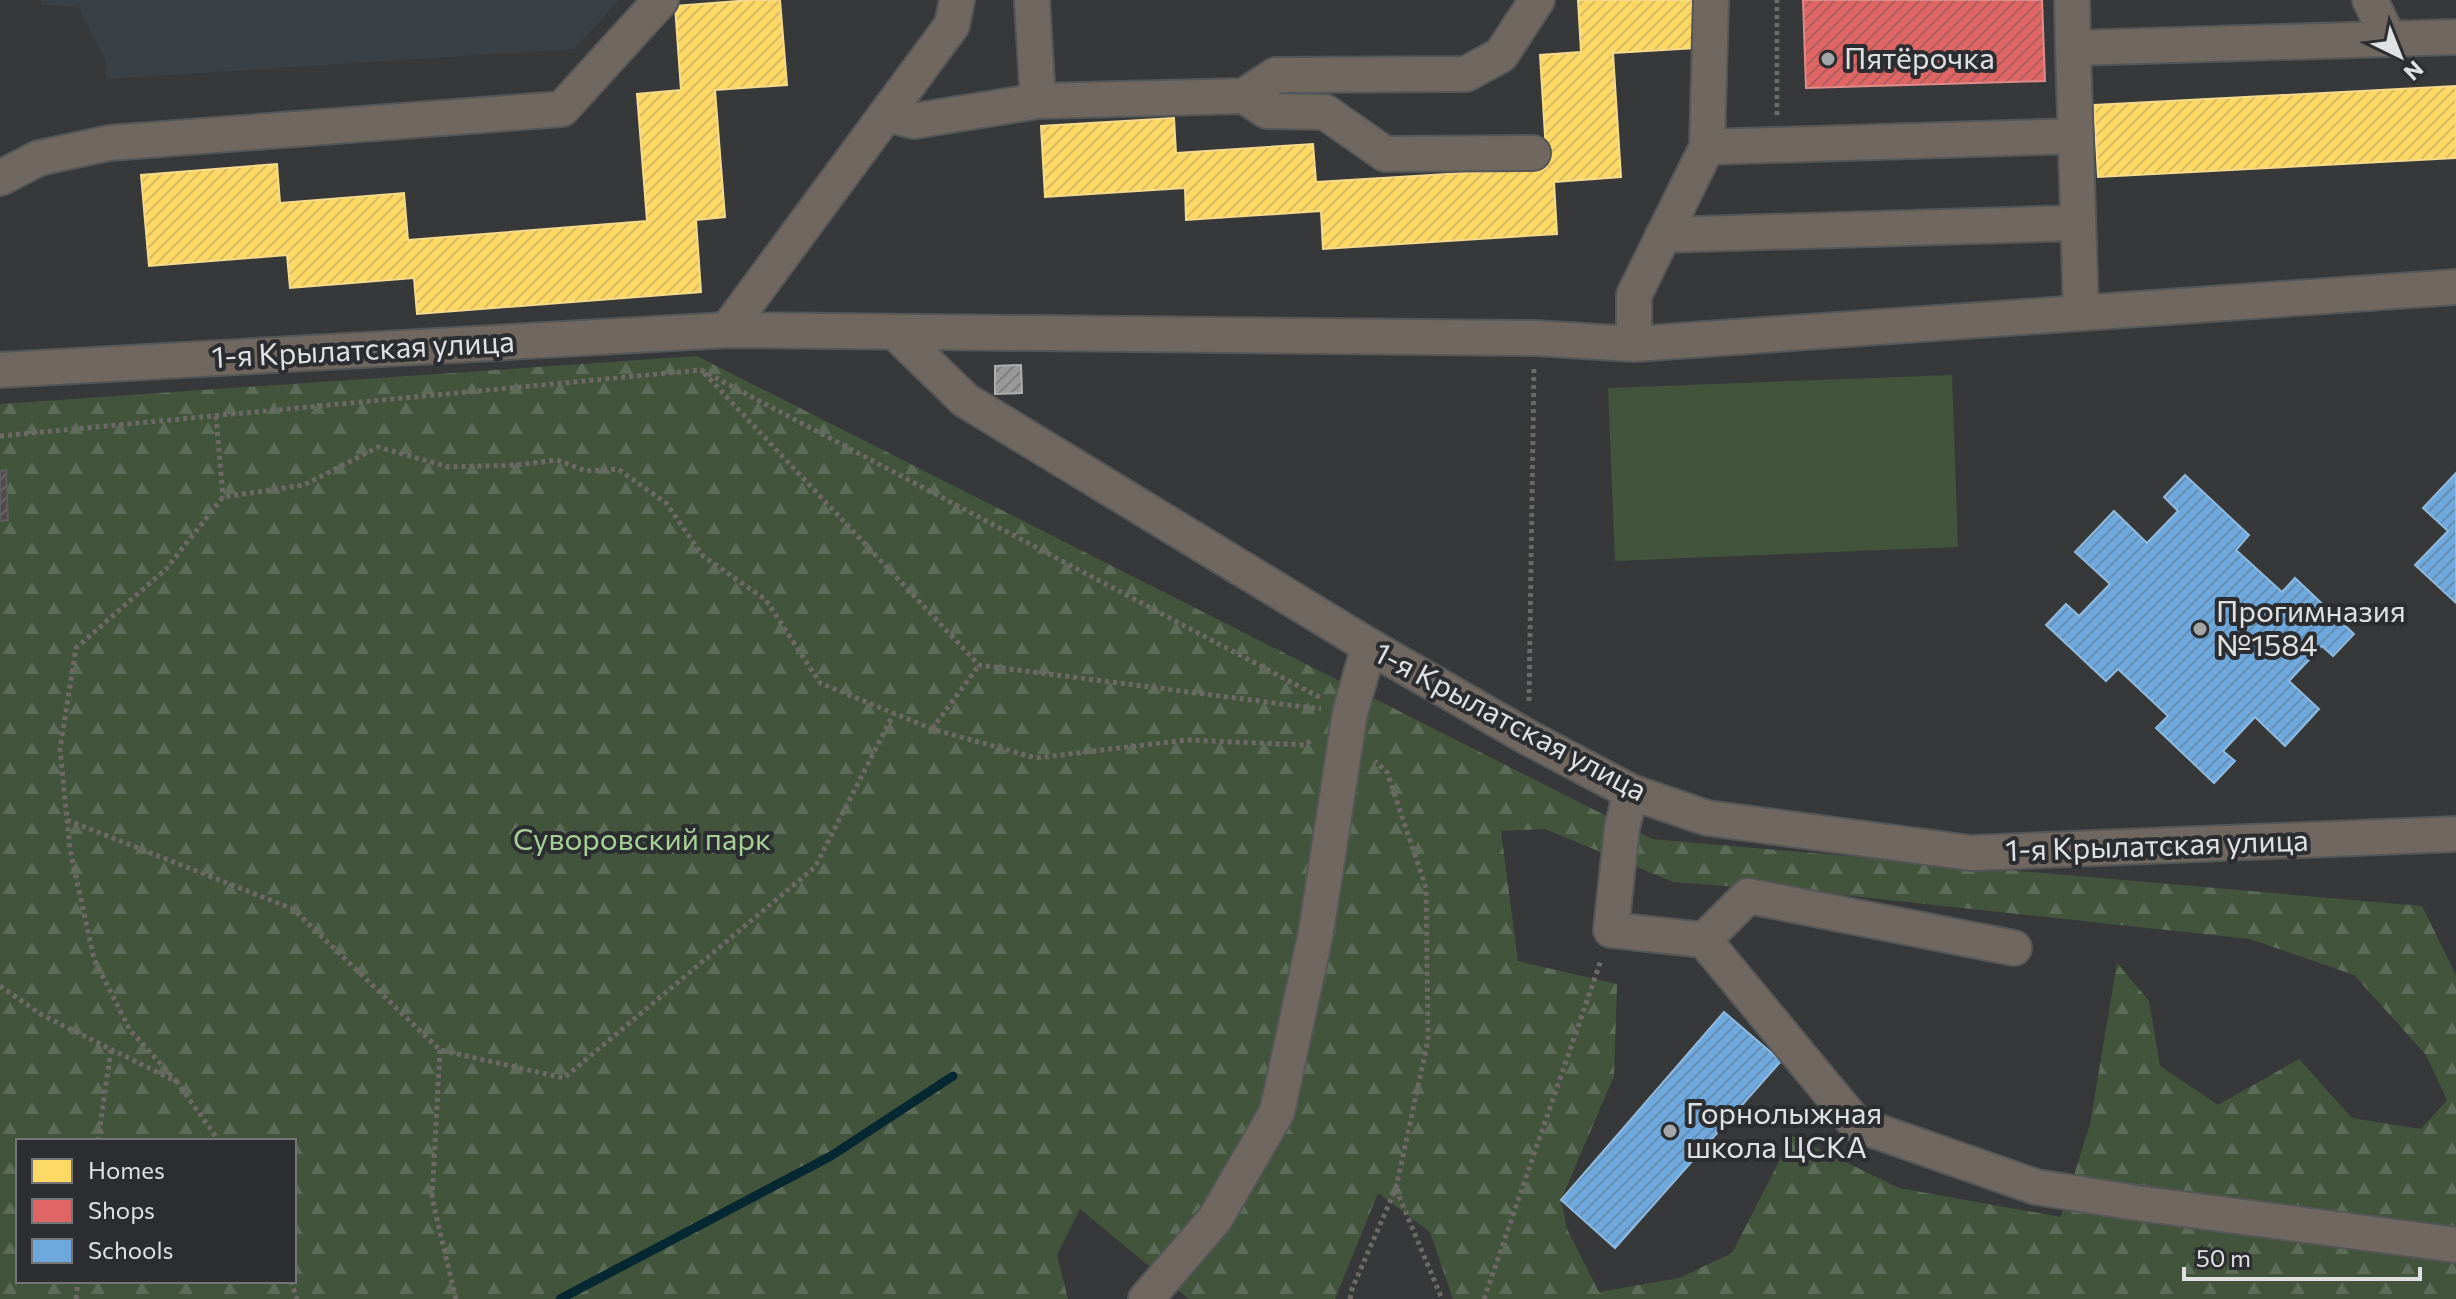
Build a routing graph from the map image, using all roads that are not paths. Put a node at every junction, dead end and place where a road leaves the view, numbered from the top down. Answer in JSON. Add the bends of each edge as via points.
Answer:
{"nodes":[{"id":1,"x":661,"y":0,"type":"edge"},
{"id":2,"x":957,"y":0,"type":"edge"},
{"id":3,"x":1032,"y":0,"type":"edge"},
{"id":4,"x":1537,"y":0,"type":"edge"},
{"id":5,"x":1711,"y":0,"type":"edge"},
{"id":6,"x":2072,"y":0,"type":"edge"},
{"id":7,"x":2370,"y":0,"type":"edge"},
{"id":8,"x":2456,"y":37,"type":"edge"},
{"id":9,"x":2389,"y":39,"type":"junction"},
{"id":10,"x":2073,"y":48,"type":"junction"},
{"id":11,"x":1244,"y":96,"type":"junction"},
{"id":12,"x":1038,"y":101,"type":"junction"},
{"id":13,"x":886,"y":114,"type":"junction"},
{"id":14,"x":2076,"y":136,"type":"junction"},
{"id":15,"x":1707,"y":147,"type":"junction"},
{"id":16,"x":1533,"y":153,"type":"dead end"},
{"id":17,"x":0,"y":178,"type":"edge"},
{"id":18,"x":2078,"y":223,"type":"junction"},
{"id":19,"x":1663,"y":235,"type":"junction"},
{"id":20,"x":2456,"y":287,"type":"edge"},
{"id":21,"x":2081,"y":313,"type":"junction"},
{"id":22,"x":727,"y":330,"type":"junction"},
{"id":23,"x":895,"y":332,"type":"junction"},
{"id":24,"x":1634,"y":344,"type":"junction"},
{"id":25,"x":0,"y":370,"type":"edge"},
{"id":26,"x":1369,"y":646,"type":"junction"},
{"id":27,"x":1631,"y":792,"type":"junction"},
{"id":28,"x":2456,"y":834,"type":"edge"},
{"id":29,"x":1704,"y":940,"type":"junction"},
{"id":30,"x":2014,"y":948,"type":"dead end"},
{"id":31,"x":2456,"y":1245,"type":"edge"},
{"id":32,"x":1146,"y":1299,"type":"edge"}],
"edges":[{"from":1,"to":17,"type":"street","via":[[562,109],[109,143],[39,158]]},
{"from":2,"to":13,"type":"street","via":[[952,25]]},
{"from":3,"to":12,"type":"street"},
{"from":4,"to":11,"type":"street","via":[[1501,55],[1466,74],[1276,75]]},
{"from":5,"to":15,"type":"street"},
{"from":6,"to":10,"type":"street"},
{"from":7,"to":9,"type":"street"},
{"from":8,"to":9,"type":"street"},
{"from":9,"to":10,"type":"street"},
{"from":10,"to":14,"type":"street"},
{"from":11,"to":12,"type":"street"},
{"from":11,"to":16,"type":"street","via":[[1267,111],[1325,112],[1385,154]]},
{"from":12,"to":13,"type":"street","via":[[914,121]]},
{"from":13,"to":22,"type":"street"},
{"from":14,"to":15,"type":"street"},
{"from":14,"to":18,"type":"street"},
{"from":15,"to":19,"type":"street"},
{"from":18,"to":19,"type":"street"},
{"from":18,"to":21,"type":"street"},
{"from":19,"to":24,"type":"street","via":[[1634,295]]},
{"from":20,"to":21,"type":"street","name":"1-я Крылатская улица"},
{"from":21,"to":24,"type":"street","name":"1-я Крылатская улица"},
{"from":22,"to":23,"type":"street","name":"1-я Крылатская улица"},
{"from":22,"to":25,"type":"street","name":"1-я Крылатская улица"},
{"from":23,"to":24,"type":"street","name":"1-я Крылатская улица","via":[[1534,338]]},
{"from":23,"to":26,"type":"street","name":"1-я Крылатская улица","via":[[965,400]]},
{"from":26,"to":27,"type":"street","name":"1-я Крылатская улица"},
{"from":26,"to":32,"type":"street","via":[[1349,725],[1316,932],[1277,1112],[1215,1219]]},
{"from":27,"to":28,"type":"street","name":"1-я Крылатская улица","via":[[1707,818],[1971,853]]},
{"from":27,"to":29,"type":"street","via":[[1611,930]]},
{"from":29,"to":30,"type":"street","via":[[1748,896]]},
{"from":29,"to":31,"type":"street","via":[[1856,1124],[2036,1187]]}]}
